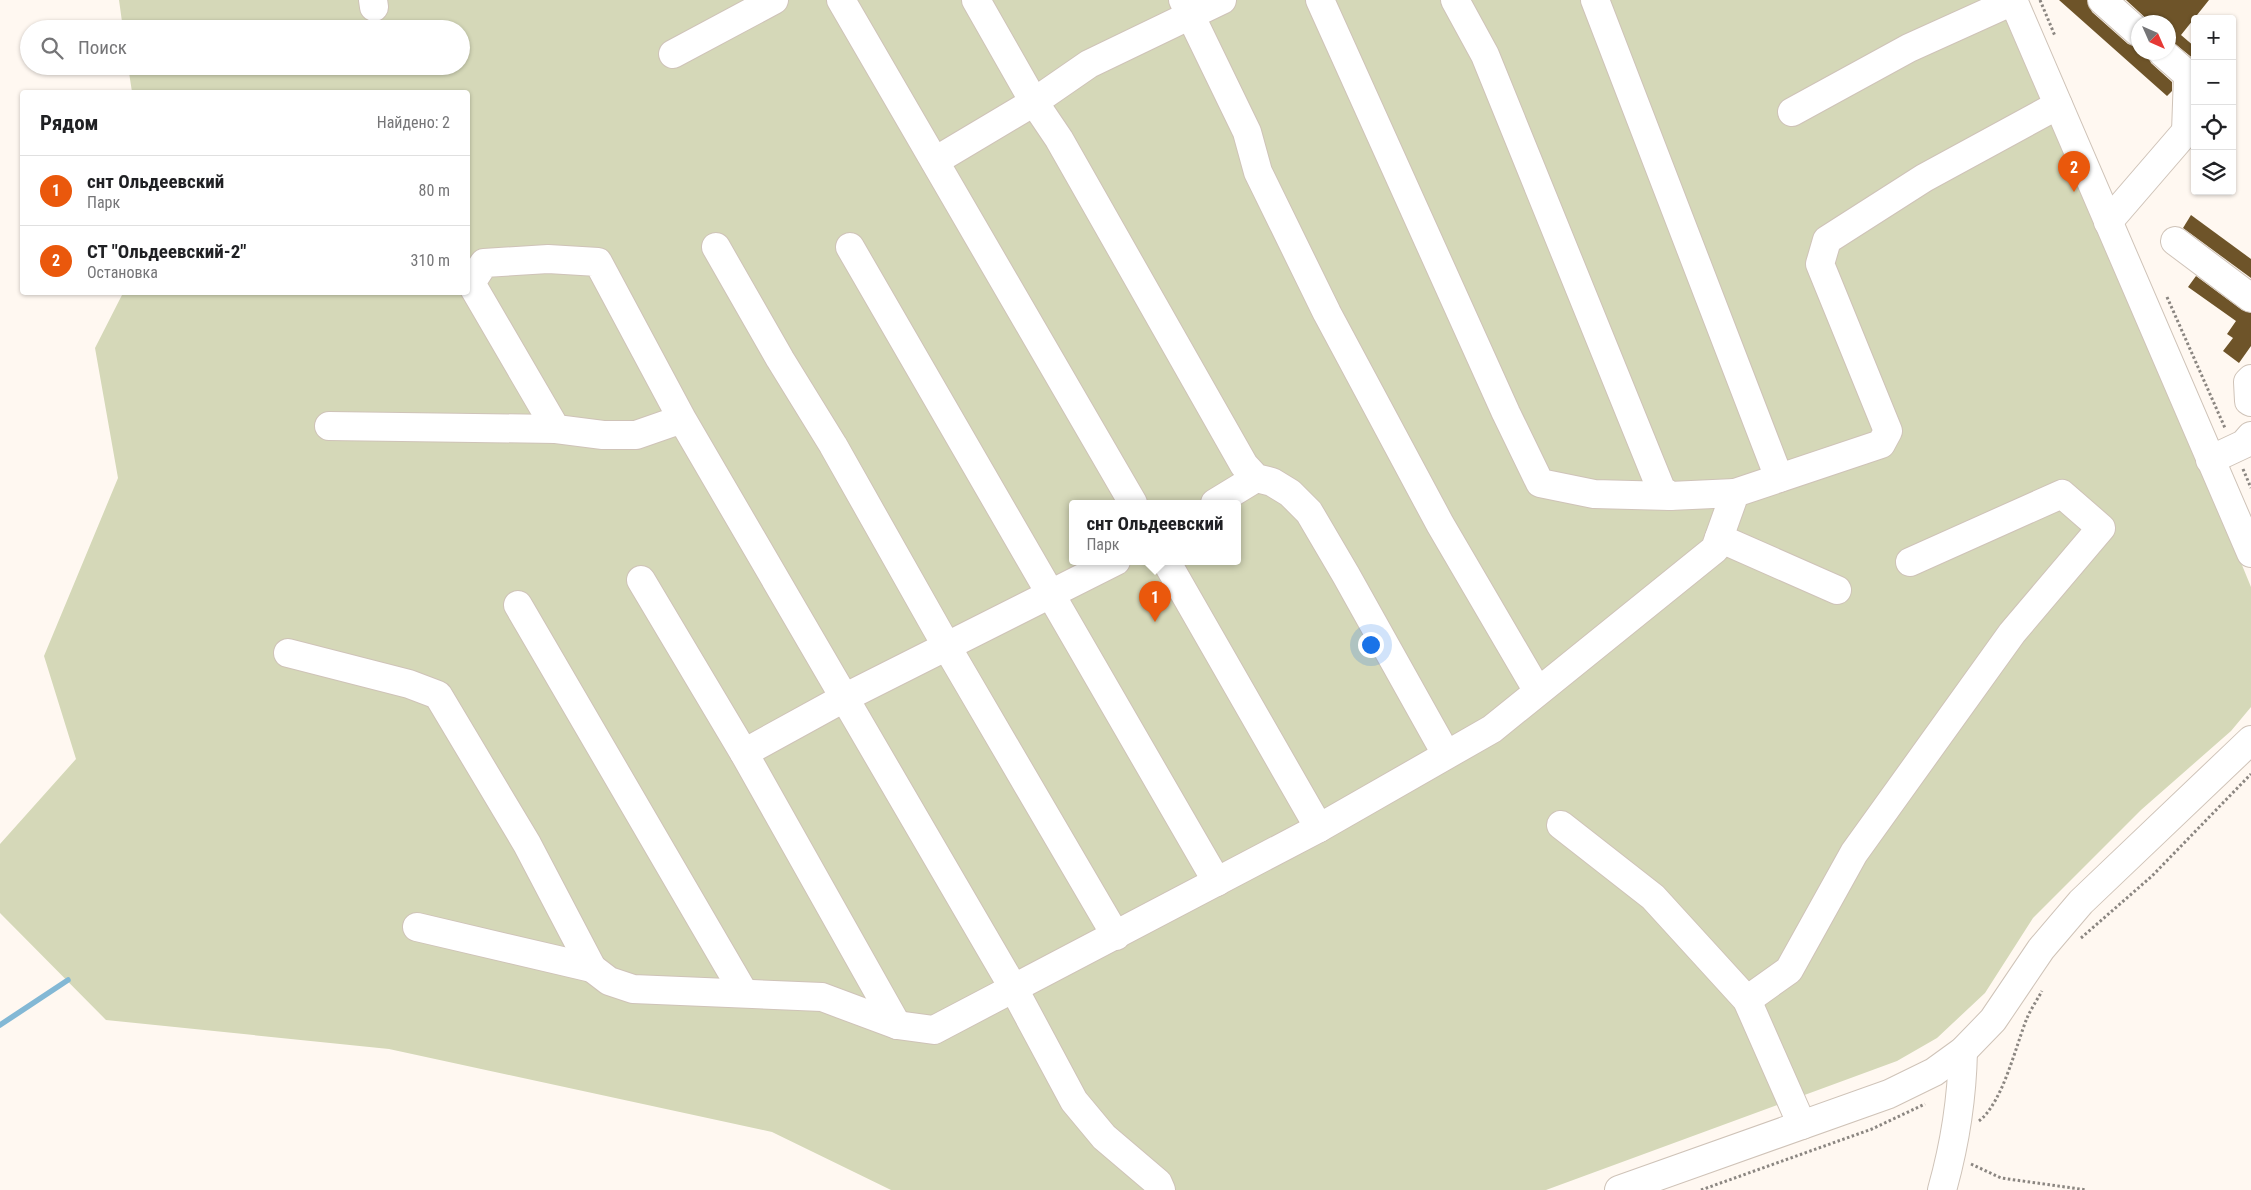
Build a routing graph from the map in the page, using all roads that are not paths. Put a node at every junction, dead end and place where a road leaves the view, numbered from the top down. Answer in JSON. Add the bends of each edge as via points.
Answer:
{"nodes":[{"id":1,"x":774,"y":0,"type":"edge"},
{"id":2,"x":842,"y":0,"type":"edge"},
{"id":3,"x":976,"y":0,"type":"edge"},
{"id":4,"x":1222,"y":0,"type":"edge"},
{"id":5,"x":1320,"y":0,"type":"edge"},
{"id":6,"x":1455,"y":0,"type":"edge"},
{"id":7,"x":1595,"y":0,"type":"edge"},
{"id":8,"x":2013,"y":0,"type":"edge"},
{"id":9,"x":2102,"y":0,"type":"edge"},
{"id":10,"x":1187,"y":7,"type":"edge"},
{"id":11,"x":2131,"y":26,"type":"edge"},
{"id":12,"x":673,"y":54,"type":"dead end"},
{"id":13,"x":2171,"y":60,"type":"edge"},
{"id":14,"x":1034,"y":102,"type":"junction"},
{"id":15,"x":2058,"y":105,"type":"junction"},
{"id":16,"x":1792,"y":112,"type":"dead end"},
{"id":17,"x":2190,"y":127,"type":"edge"},
{"id":18,"x":935,"y":161,"type":"junction"},
{"id":19,"x":2108,"y":222,"type":"junction"},
{"id":20,"x":2175,"y":241,"type":"dead end"},
{"id":21,"x":716,"y":247,"type":"dead end"},
{"id":22,"x":850,"y":247,"type":"dead end"},
{"id":23,"x":2251,"y":298,"type":"edge"},
{"id":24,"x":2251,"y":379,"type":"edge"},
{"id":25,"x":2251,"y":402,"type":"edge"},
{"id":26,"x":682,"y":419,"type":"junction"},
{"id":27,"x":329,"y":426,"type":"dead end"},
{"id":28,"x":556,"y":429,"type":"junction"},
{"id":29,"x":2232,"y":448,"type":"edge"},
{"id":30,"x":1256,"y":478,"type":"junction"},
{"id":31,"x":1780,"y":478,"type":"junction"},
{"id":32,"x":1736,"y":493,"type":"junction"},
{"id":33,"x":1670,"y":496,"type":"junction"},
{"id":34,"x":1131,"y":500,"type":"edge"},
{"id":35,"x":1220,"y":500,"type":"edge"},
{"id":36,"x":1719,"y":538,"type":"junction"},
{"id":37,"x":2251,"y":554,"type":"edge"},
{"id":38,"x":1910,"y":562,"type":"dead end"},
{"id":39,"x":1108,"y":565,"type":"edge"},
{"id":40,"x":1168,"y":565,"type":"edge"},
{"id":41,"x":641,"y":580,"type":"dead end"},
{"id":42,"x":1838,"y":590,"type":"dead end"},
{"id":43,"x":1050,"y":594,"type":"junction"},
{"id":44,"x":518,"y":605,"type":"dead end"},
{"id":45,"x":947,"y":647,"type":"junction"},
{"id":46,"x":288,"y":653,"type":"dead end"},
{"id":47,"x":1537,"y":690,"type":"junction"},
{"id":48,"x":844,"y":698,"type":"junction"},
{"id":49,"x":2251,"y":740,"type":"edge"},
{"id":50,"x":744,"y":753,"type":"junction"},
{"id":51,"x":1446,"y":754,"type":"junction"},
{"id":52,"x":1561,"y":825,"type":"dead end"},
{"id":53,"x":1319,"y":828,"type":"junction"},
{"id":54,"x":1217,"y":882,"type":"junction"},
{"id":55,"x":417,"y":926,"type":"dead end"},
{"id":56,"x":1116,"y":936,"type":"junction"},
{"id":57,"x":592,"y":968,"type":"junction"},
{"id":58,"x":1014,"y":990,"type":"junction"},
{"id":59,"x":744,"y":993,"type":"junction"},
{"id":60,"x":1747,"y":1000,"type":"junction"},
{"id":61,"x":897,"y":1025,"type":"junction"},
{"id":62,"x":1963,"y":1051,"type":"junction"},
{"id":63,"x":1802,"y":1125,"type":"junction"},
{"id":64,"x":1161,"y":1190,"type":"edge"},
{"id":65,"x":1619,"y":1190,"type":"edge"},
{"id":66,"x":1942,"y":1190,"type":"edge"}],
"edges":[{"from":1,"to":12,"type":"street"},
{"from":2,"to":18,"type":"street"},
{"from":3,"to":14,"type":"street"},
{"from":4,"to":10,"type":"street"},
{"from":5,"to":33,"type":"street","via":[[1540,483],[1594,494]]},
{"from":6,"to":33,"type":"street","via":[[1485,55],[1661,489]]},
{"from":7,"to":31,"type":"street"},
{"from":8,"to":15,"type":"street"},
{"from":8,"to":16,"type":"street","via":[[1909,48]]},
{"from":9,"to":11,"type":"street"},
{"from":10,"to":14,"type":"street","via":[[1089,64]]},
{"from":10,"to":47,"type":"street","via":[[1247,132],[1258,172],[1327,313],[1440,524]]},
{"from":13,"to":17,"type":"street","via":[[2188,75]]},
{"from":14,"to":18,"type":"street"},
{"from":14,"to":30,"type":"street","via":[[1059,139],[1244,465]]},
{"from":15,"to":19,"type":"street"},
{"from":15,"to":31,"type":"street","via":[[1924,178],[1827,240],[1820,264],[1888,431],[1880,444]]},
{"from":17,"to":19,"type":"street"},
{"from":18,"to":34,"type":"street"},
{"from":19,"to":29,"type":"street"},
{"from":20,"to":23,"type":"street"},
{"from":21,"to":45,"type":"street"},
{"from":22,"to":43,"type":"street"},
{"from":24,"to":25,"type":"street","via":[[2248,382]]},
{"from":26,"to":28,"type":"street","via":[[636,435]]},
{"from":26,"to":28,"type":"street","via":[[598,262],[548,259],[484,263],[471,282]]},
{"from":26,"to":48,"type":"street"},
{"from":27,"to":28,"type":"street"},
{"from":29,"to":37,"type":"street"},
{"from":30,"to":35,"type":"street"},
{"from":30,"to":51,"type":"street","via":[[1272,482],[1290,493],[1309,512]]},
{"from":31,"to":32,"type":"street"},
{"from":32,"to":33,"type":"street"},
{"from":32,"to":36,"type":"street"},
{"from":36,"to":42,"type":"street"},
{"from":36,"to":47,"type":"street","via":[[1715,549]]},
{"from":38,"to":60,"type":"street","via":[[2062,494],[2101,528],[2012,633],[1854,853],[1789,970]]},
{"from":39,"to":43,"type":"street"},
{"from":40,"to":53,"type":"street"},
{"from":41,"to":50,"type":"street"},
{"from":43,"to":45,"type":"street"},
{"from":43,"to":54,"type":"street"},
{"from":44,"to":59,"type":"street"},
{"from":45,"to":48,"type":"street"},
{"from":45,"to":56,"type":"street"},
{"from":46,"to":57,"type":"street","via":[[409,684],[438,695],[527,844]]},
{"from":47,"to":51,"type":"street","via":[[1492,729]]},
{"from":48,"to":50,"type":"street"},
{"from":48,"to":58,"type":"street"},
{"from":49,"to":62,"type":"street","via":[[2081,902],[2041,949],[1993,1020]]},
{"from":50,"to":61,"type":"street"},
{"from":51,"to":53,"type":"street"},
{"from":52,"to":60,"type":"street","via":[[1653,898]]},
{"from":53,"to":54,"type":"street"},
{"from":54,"to":56,"type":"street"},
{"from":55,"to":57,"type":"street"},
{"from":56,"to":58,"type":"street"},
{"from":57,"to":59,"type":"street","via":[[609,981],[633,989]]},
{"from":58,"to":61,"type":"street","via":[[934,1030]]},
{"from":58,"to":64,"type":"street","via":[[1074,1101],[1104,1137],[1158,1183]]},
{"from":59,"to":61,"type":"street","via":[[822,997]]},
{"from":60,"to":63,"type":"street"},
{"from":62,"to":63,"type":"street","via":[[1934,1072],[1889,1094]]},
{"from":62,"to":66,"type":"street","via":[[1962,1091]]},
{"from":63,"to":65,"type":"street"}]}
